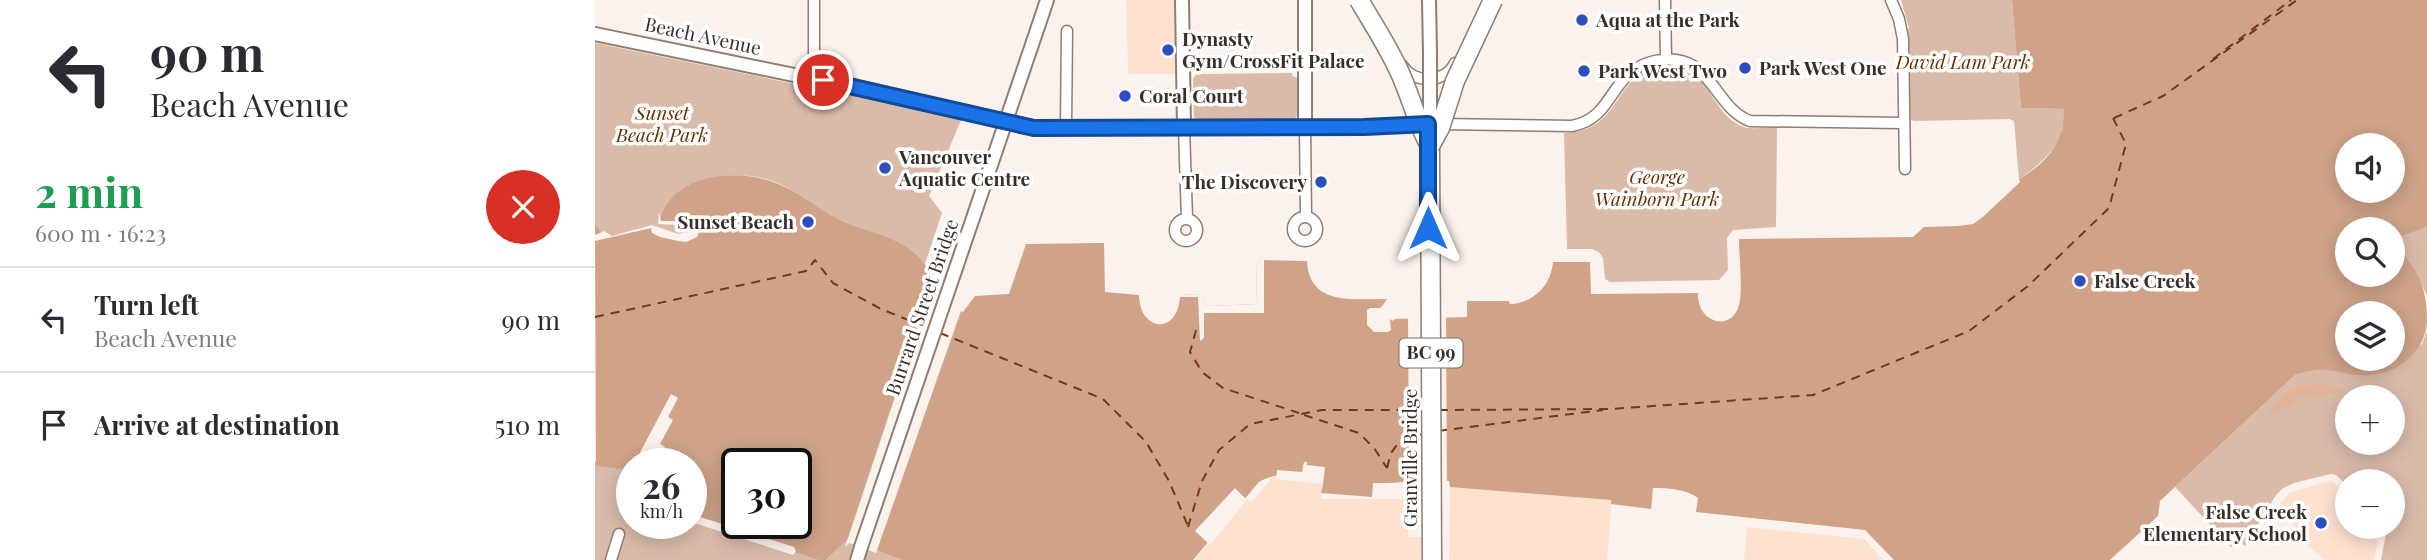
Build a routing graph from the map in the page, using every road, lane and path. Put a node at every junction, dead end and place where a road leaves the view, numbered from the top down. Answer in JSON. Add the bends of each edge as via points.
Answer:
{"nodes":[{"id":1,"x":814,"y":0,"type":"edge"},
{"id":2,"x":1047,"y":0,"type":"edge"},
{"id":3,"x":1182,"y":0,"type":"edge"},
{"id":4,"x":1305,"y":0,"type":"edge"},
{"id":5,"x":1362,"y":0,"type":"edge"},
{"id":6,"x":1428,"y":0,"type":"edge"},
{"id":7,"x":1486,"y":0,"type":"edge"},
{"id":8,"x":1493,"y":0,"type":"edge"},
{"id":9,"x":1665,"y":0,"type":"edge"},
{"id":10,"x":1891,"y":0,"type":"edge"},
{"id":11,"x":1067,"y":31,"type":"dead end"},
{"id":12,"x":595,"y":34,"type":"edge"},
{"id":13,"x":1667,"y":60,"type":"junction"},
{"id":14,"x":814,"y":79,"type":"junction"},
{"id":15,"x":1427,"y":79,"type":"junction"},
{"id":16,"x":1903,"y":123,"type":"junction"},
{"id":17,"x":1428,"y":124,"type":"junction"},
{"id":18,"x":1066,"y":127,"type":"junction"},
{"id":19,"x":1305,"y":127,"type":"junction"},
{"id":20,"x":1184,"y":128,"type":"junction"},
{"id":21,"x":1430,"y":146,"type":"junction"},
{"id":22,"x":1905,"y":169,"type":"dead end"},
{"id":23,"x":1306,"y":217,"type":"dead end"},
{"id":24,"x":1187,"y":219,"type":"dead end"},
{"id":25,"x":1428,"y":228,"type":"dead end"},
{"id":26,"x":617,"y":539,"type":"edge"},
{"id":27,"x":611,"y":560,"type":"edge"},
{"id":28,"x":857,"y":560,"type":"edge"},
{"id":29,"x":1432,"y":560,"type":"edge"}],
"edges":[{"from":1,"to":14,"type":"street"},
{"from":2,"to":28,"type":"street","name":"Burrard Street Bridge","bridge":true},
{"from":3,"to":20,"type":"street"},
{"from":4,"to":19,"type":"street"},
{"from":5,"to":15,"type":"street","via":[[1406,72]]},
{"from":5,"to":21,"type":"highway","name":"Granville Bridge","number":"BC 99","bridge":true,"via":[[1399,70]]},
{"from":6,"to":15,"type":"street"},
{"from":6,"to":21,"type":"street","name":"Granville Bridge","bridge":true},
{"from":7,"to":15,"type":"street","via":[[1452,71]]},
{"from":8,"to":21,"type":"highway","name":"Granville Bridge","number":"BC 99","bridge":true},
{"from":9,"to":13,"type":"street"},
{"from":10,"to":16,"type":"street","via":[[1903,39]]},
{"from":11,"to":18,"type":"street"},
{"from":12,"to":14,"type":"street","name":"Beach Avenue"},
{"from":13,"to":16,"type":"street","via":[[1685,63],[1704,74],[1728,106],[1750,121]]},
{"from":13,"to":17,"type":"street","name":"Beach Avenue","via":[[1646,64],[1629,74],[1600,113],[1585,123]]},
{"from":14,"to":18,"type":"street","name":"Beach Avenue","via":[[1034,128]]},
{"from":15,"to":17,"type":"street"},
{"from":16,"to":22,"type":"street"},
{"from":17,"to":19,"type":"street","name":"Beach Avenue"},
{"from":17,"to":25,"type":"street"},
{"from":18,"to":20,"type":"street","name":"Beach Avenue"},
{"from":19,"to":20,"type":"street","name":"Beach Avenue"},
{"from":19,"to":23,"type":"street"},
{"from":20,"to":24,"type":"street"},
{"from":21,"to":29,"type":"highway","name":"Granville Bridge","number":"BC 99"},
{"from":26,"to":27,"type":"street"}]}
